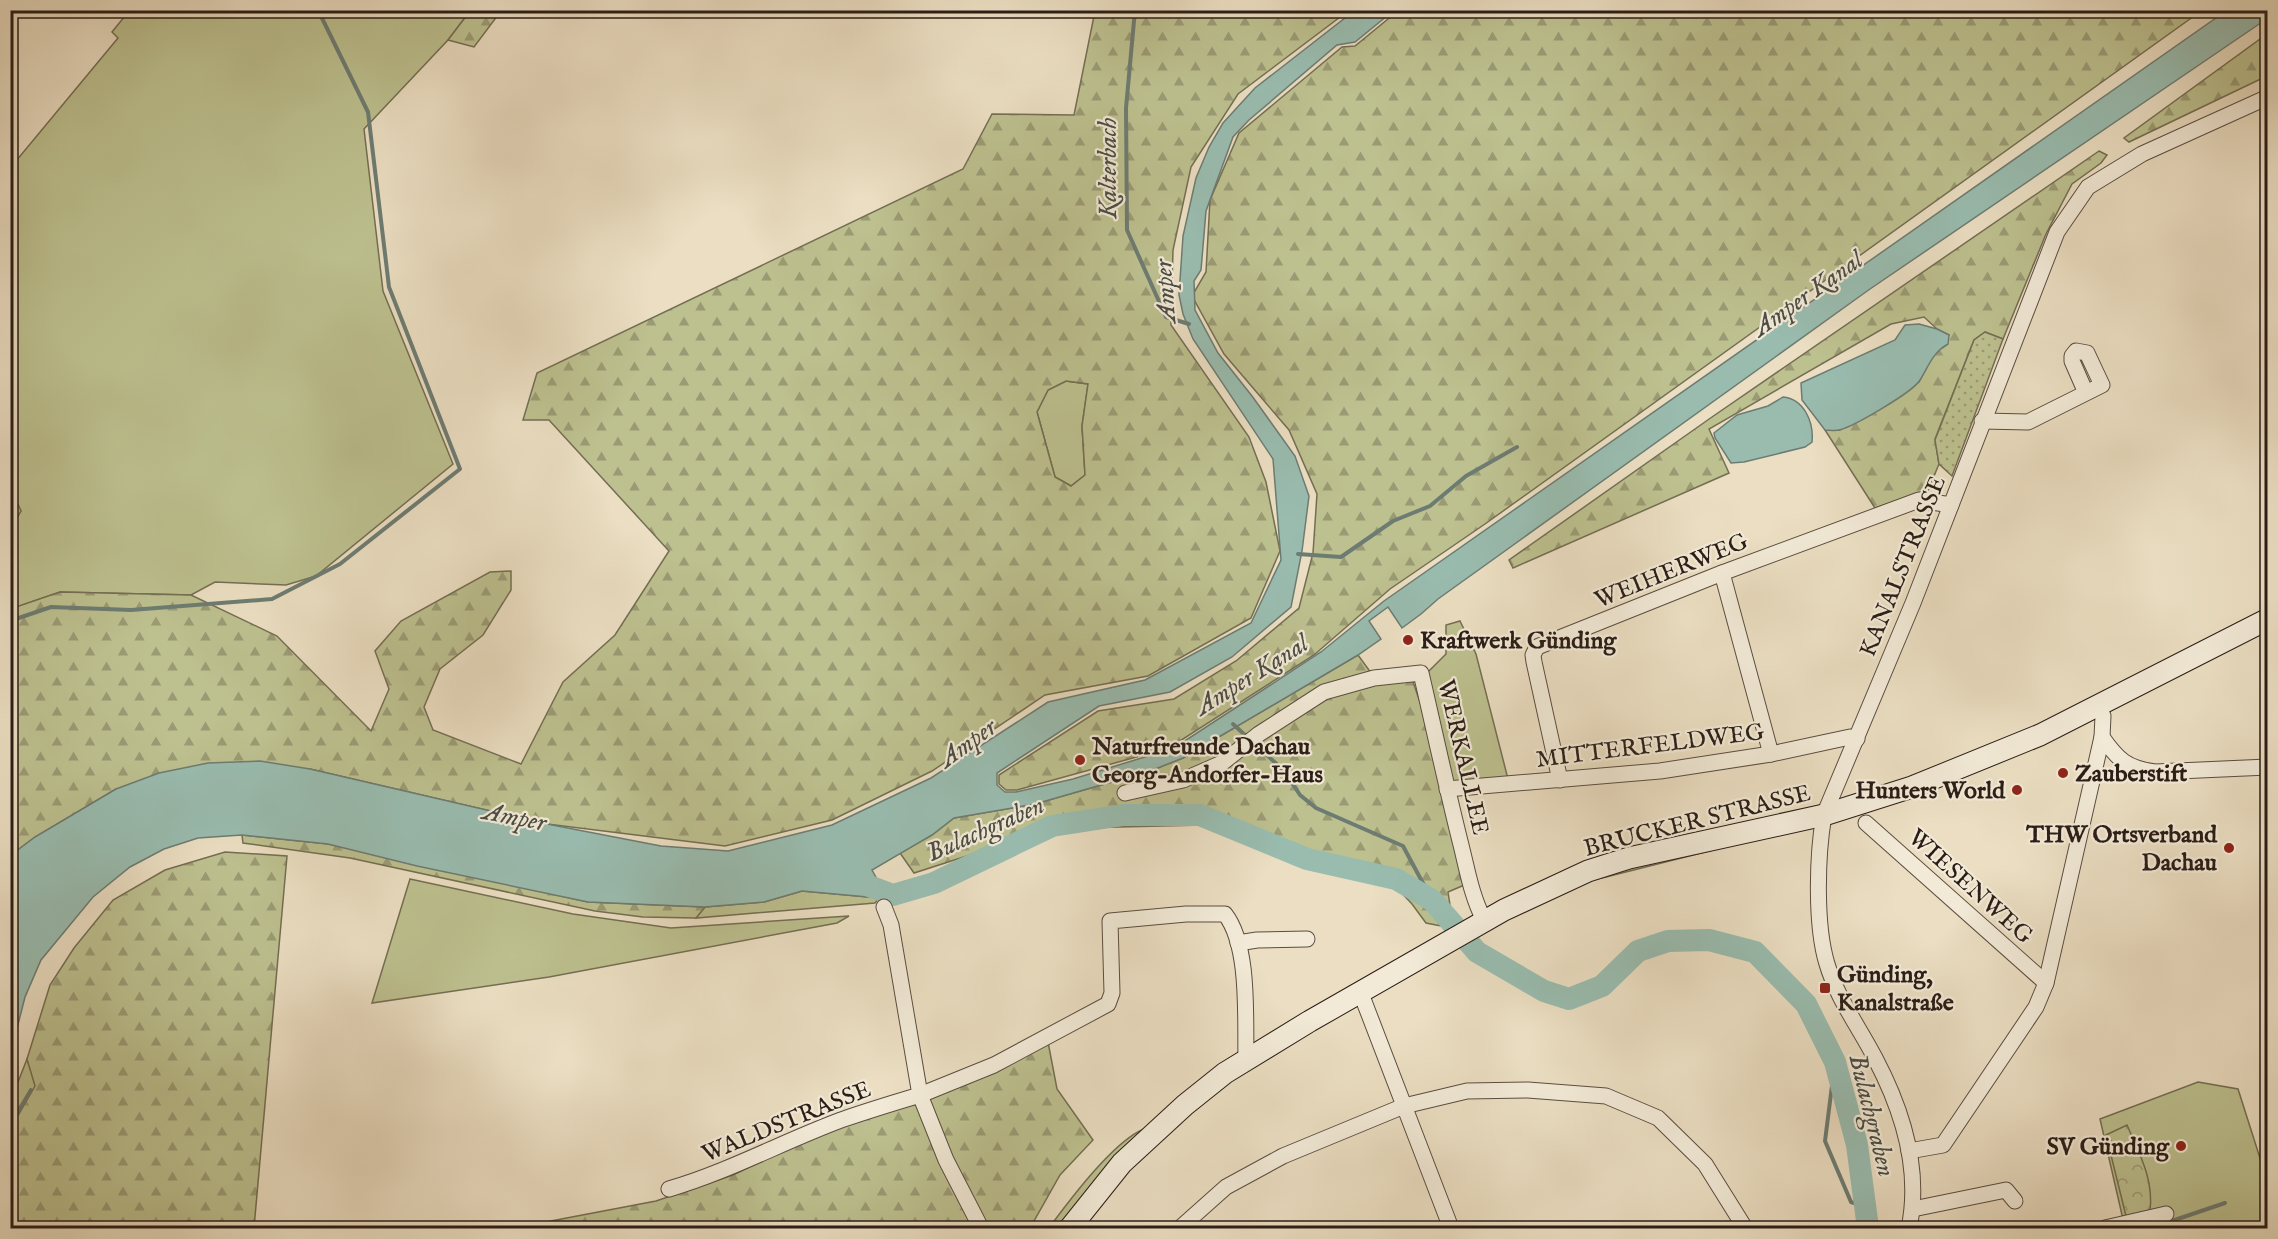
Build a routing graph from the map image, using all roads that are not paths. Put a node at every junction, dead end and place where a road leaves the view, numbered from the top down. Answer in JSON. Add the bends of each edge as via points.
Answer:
{"nodes":[{"id":1,"x":2268,"y":97,"type":"edge"},
{"id":2,"x":2086,"y":393,"type":"dead end"},
{"id":3,"x":1982,"y":421,"type":"junction"},
{"id":4,"x":1951,"y":505,"type":"junction"},
{"id":5,"x":1722,"y":573,"type":"junction"},
{"id":6,"x":2268,"y":618,"type":"edge"},
{"id":7,"x":2099,"y":706,"type":"junction"},
{"id":8,"x":2102,"y":738,"type":"junction"},
{"id":9,"x":1857,"y":740,"type":"junction"},
{"id":10,"x":1771,"y":754,"type":"junction"},
{"id":11,"x":2268,"y":767,"type":"edge"},
{"id":12,"x":1560,"y":780,"type":"junction"},
{"id":13,"x":1447,"y":789,"type":"junction"},
{"id":14,"x":1125,"y":794,"type":"dead end"},
{"id":15,"x":1824,"y":815,"type":"junction"},
{"id":16,"x":1866,"y":823,"type":"dead end"},
{"id":17,"x":884,"y":907,"type":"dead end"},
{"id":18,"x":1469,"y":928,"type":"junction"},
{"id":19,"x":1307,"y":939,"type":"dead end"},
{"id":20,"x":1238,"y":943,"type":"junction"},
{"id":21,"x":2046,"y":983,"type":"junction"},
{"id":22,"x":1360,"y":991,"type":"junction"},
{"id":23,"x":1246,"y":1059,"type":"junction"},
{"id":24,"x":920,"y":1095,"type":"junction"},
{"id":25,"x":1404,"y":1106,"type":"junction"},
{"id":26,"x":1909,"y":1152,"type":"junction"},
{"id":27,"x":669,"y":1189,"type":"dead end"},
{"id":28,"x":2015,"y":1201,"type":"dead end"},
{"id":29,"x":1913,"y":1209,"type":"junction"},
{"id":30,"x":2166,"y":1214,"type":"dead end"},
{"id":31,"x":978,"y":1227,"type":"edge"},
{"id":32,"x":1070,"y":1228,"type":"edge"},
{"id":33,"x":1180,"y":1228,"type":"edge"},
{"id":34,"x":1451,"y":1228,"type":"edge"},
{"id":35,"x":1745,"y":1228,"type":"edge"},
{"id":36,"x":1909,"y":1228,"type":"edge"},
{"id":37,"x":2105,"y":1228,"type":"edge"}],
"edges":[{"from":1,"to":3,"type":"street","name":"KANALSTRASSE","via":[[2142,154],[2088,187],[2057,232]]},
{"from":2,"to":3,"type":"street","via":[[2028,422]]},
{"from":3,"to":4,"type":"street","name":"KANALSTRASSE"},
{"from":4,"to":5,"type":"street","name":"WEIHERWEG","via":[[1919,500]]},
{"from":4,"to":9,"type":"street","name":"KANALSTRASSE"},
{"from":5,"to":10,"type":"street"},
{"from":5,"to":12,"type":"street","name":"WEIHERWEG","via":[[1537,647],[1533,662]]},
{"from":6,"to":7,"type":"main road","name":"BRUCKER STRASSE"},
{"from":7,"to":8,"type":"street","via":[[2103,716]]},
{"from":7,"to":15,"type":"main road","name":"BRUCKER STRASSE","via":[[2010,748],[1912,787]]},
{"from":8,"to":11,"type":"street","via":[[2116,757],[2139,770]]},
{"from":8,"to":21,"type":"street"},
{"from":9,"to":10,"type":"street","name":"MITTERFELDWEG","via":[[1850,737]]},
{"from":9,"to":15,"type":"street","name":"KANALSTRASSE"},
{"from":10,"to":12,"type":"street","name":"MITTERFELDWEG","via":[[1660,771]]},
{"from":12,"to":13,"type":"street","name":"MITTERFELDWEG"},
{"from":13,"to":14,"type":"street","name":"WERKALLEE","via":[[1421,673],[1374,678],[1324,692],[1222,764],[1183,780]]},
{"from":13,"to":18,"type":"street","name":"WERKALLEE","via":[[1473,897]]},
{"from":15,"to":18,"type":"main road","name":"BRUCKER STRASSE","via":[[1629,858],[1588,871]]},
{"from":15,"to":26,"type":"street","name":"KANALSTRASSE","via":[[1819,889],[1827,963],[1835,986],[1900,1110]]},
{"from":16,"to":21,"type":"street","name":"WIESENWEG"},
{"from":17,"to":24,"type":"street","via":[[891,925]]},
{"from":18,"to":22,"type":"main road","name":"BRUCKER STRASSE"},
{"from":19,"to":20,"type":"street"},
{"from":20,"to":23,"type":"street","via":[[1242,952]]},
{"from":20,"to":24,"type":"street","name":"WALDSTRASSE","via":[[1225,914],[1110,921],[1112,993],[1108,1004],[994,1065]]},
{"from":21,"to":26,"type":"street","via":[[2036,1007],[1943,1145]]},
{"from":22,"to":23,"type":"main road","name":"BRUCKER STRASSE"},
{"from":22,"to":25,"type":"street"},
{"from":23,"to":32,"type":"main road","name":"BRUCKER STRASSE","via":[[1185,1105],[1130,1155]]},
{"from":24,"to":27,"type":"street","name":"WALDSTRASSE","via":[[840,1121],[735,1167]]},
{"from":24,"to":31,"type":"street"},
{"from":25,"to":33,"type":"street","via":[[1275,1160],[1226,1187]]},
{"from":25,"to":34,"type":"street"},
{"from":25,"to":35,"type":"street","via":[[1467,1091],[1528,1090],[1606,1096],[1658,1118],[1705,1164]]},
{"from":26,"to":29,"type":"street","name":"KANALSTRASSE"},
{"from":28,"to":29,"type":"street","via":[[2006,1190]]},
{"from":29,"to":36,"type":"street","name":"KANALSTRASSE"},
{"from":30,"to":37,"type":"street"}]}
